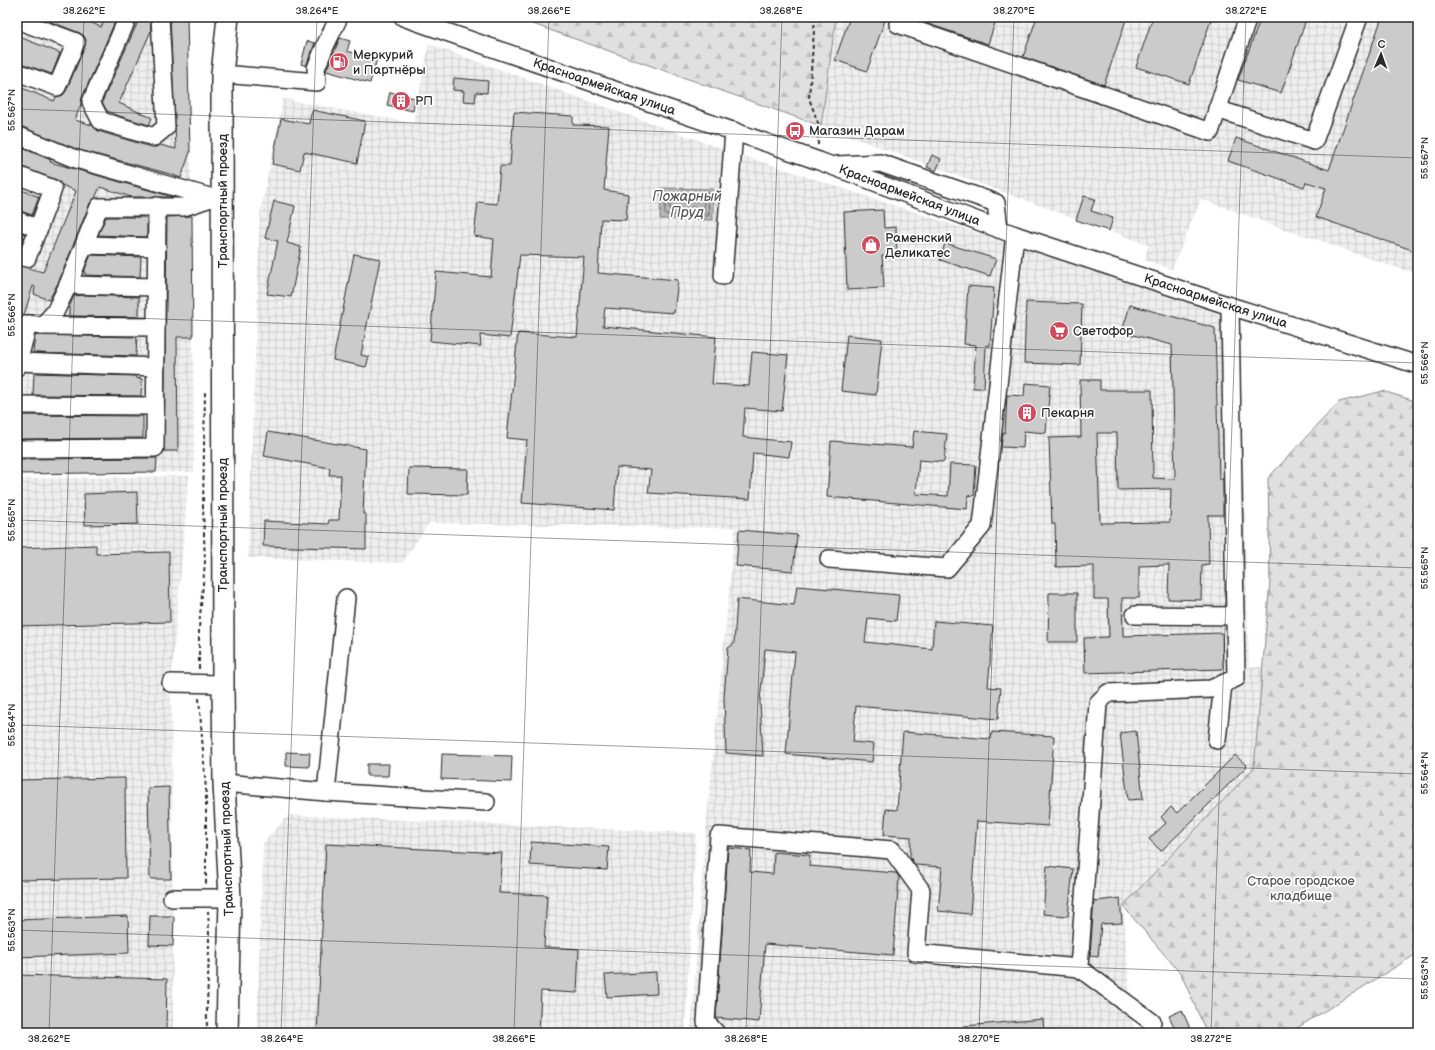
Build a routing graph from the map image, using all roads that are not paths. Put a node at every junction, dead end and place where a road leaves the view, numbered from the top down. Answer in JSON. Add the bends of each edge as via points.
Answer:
{"nodes":[{"id":1,"x":128,"y":17,"type":"edge"},
{"id":2,"x":160,"y":17,"type":"edge"},
{"id":3,"x":228,"y":17,"type":"edge"},
{"id":4,"x":339,"y":17,"type":"edge"},
{"id":5,"x":403,"y":17,"type":"edge"},
{"id":6,"x":901,"y":17,"type":"edge"},
{"id":7,"x":1248,"y":17,"type":"edge"},
{"id":8,"x":1359,"y":17,"type":"edge"},
{"id":9,"x":17,"y":20,"type":"edge"},
{"id":10,"x":17,"y":72,"type":"edge"},
{"id":11,"x":222,"y":74,"type":"junction"},
{"id":12,"x":1217,"y":109,"type":"junction"},
{"id":13,"x":734,"y":131,"type":"junction"},
{"id":14,"x":17,"y":135,"type":"edge"},
{"id":15,"x":825,"y":163,"type":"junction"},
{"id":16,"x":17,"y":175,"type":"edge"},
{"id":17,"x":217,"y":198,"type":"junction"},
{"id":18,"x":157,"y":206,"type":"junction"},
{"id":19,"x":17,"y":220,"type":"edge"},
{"id":20,"x":39,"y":229,"type":"junction"},
{"id":21,"x":1007,"y":232,"type":"junction"},
{"id":22,"x":84,"y":245,"type":"junction"},
{"id":23,"x":157,"y":247,"type":"junction"},
{"id":24,"x":17,"y":255,"type":"edge"},
{"id":25,"x":723,"y":276,"type":"dead end"},
{"id":26,"x":68,"y":285,"type":"junction"},
{"id":27,"x":156,"y":287,"type":"junction"},
{"id":28,"x":1230,"y":306,"type":"junction"},
{"id":29,"x":42,"y":326,"type":"junction"},
{"id":30,"x":156,"y":327,"type":"junction"},
{"id":31,"x":18,"y":364,"type":"edge"},
{"id":32,"x":1418,"y":365,"type":"edge"},
{"id":33,"x":156,"y":367,"type":"junction"},
{"id":34,"x":17,"y":405,"type":"edge"},
{"id":35,"x":155,"y":406,"type":"junction"},
{"id":36,"x":17,"y":449,"type":"edge"},
{"id":37,"x":829,"y":559,"type":"dead end"},
{"id":38,"x":346,"y":598,"type":"dead end"},
{"id":39,"x":1135,"y":615,"type":"dead end"},
{"id":40,"x":1235,"y":616,"type":"junction"},
{"id":41,"x":171,"y":683,"type":"dead end"},
{"id":42,"x":223,"y":684,"type":"junction"},
{"id":43,"x":1223,"y":684,"type":"junction"},
{"id":44,"x":1217,"y":740,"type":"dead end"},
{"id":45,"x":224,"y":783,"type":"junction"},
{"id":46,"x":326,"y":792,"type":"junction"},
{"id":47,"x":486,"y":802,"type":"dead end"},
{"id":48,"x":172,"y":898,"type":"dead end"},
{"id":49,"x":230,"y":898,"type":"junction"},
{"id":50,"x":1079,"y":968,"type":"junction"},
{"id":51,"x":1152,"y":1022,"type":"dead end"},
{"id":52,"x":227,"y":1033,"type":"edge"},
{"id":53,"x":716,"y":1033,"type":"edge"}],
"edges":[{"from":1,"to":2,"type":"street","via":[[91,102],[101,121],[154,137],[166,127]]},
{"from":3,"to":11,"type":"main road","name":"Транспортный проезд"},
{"from":4,"to":11,"type":"street","via":[[316,68],[317,82]]},
{"from":5,"to":13,"type":"street","name":"Красноармейская улица"},
{"from":6,"to":12,"type":"street","via":[[898,24],[1210,132]]},
{"from":7,"to":12,"type":"street"},
{"from":8,"to":12,"type":"street","via":[[1314,141]]},
{"from":9,"to":10,"type":"street","via":[[76,42],[57,87]]},
{"from":11,"to":17,"type":"main road","name":"Транспортный проезд"},
{"from":13,"to":15,"type":"street","name":"Красноармейская улица"},
{"from":13,"to":25,"type":"street"},
{"from":14,"to":17,"type":"street","via":[[73,158]]},
{"from":15,"to":21,"type":"street","name":"Красноармейская улица"},
{"from":15,"to":21,"type":"street","via":[[880,162],[996,204]]},
{"from":16,"to":20,"type":"street","via":[[53,189]]},
{"from":17,"to":18,"type":"street","via":[[184,207]]},
{"from":17,"to":42,"type":"main road","name":"Транспортный проезд"},
{"from":18,"to":22,"type":"street","via":[[99,207]]},
{"from":18,"to":23,"type":"street"},
{"from":19,"to":20,"type":"street"},
{"from":20,"to":24,"type":"street","via":[[27,258]]},
{"from":21,"to":28,"type":"street","name":"Красноармейская улица"},
{"from":21,"to":37,"type":"street","via":[[982,526],[947,568]]},
{"from":22,"to":23,"type":"street"},
{"from":22,"to":26,"type":"street"},
{"from":23,"to":27,"type":"street"},
{"from":26,"to":27,"type":"street"},
{"from":26,"to":29,"type":"street","via":[[55,312]]},
{"from":27,"to":30,"type":"street"},
{"from":28,"to":32,"type":"street","name":"Красноармейская улица"},
{"from":28,"to":40,"type":"street"},
{"from":29,"to":30,"type":"street"},
{"from":29,"to":31,"type":"street","via":[[28,324]]},
{"from":30,"to":33,"type":"street"},
{"from":31,"to":33,"type":"street"},
{"from":33,"to":35,"type":"street"},
{"from":34,"to":35,"type":"street"},
{"from":35,"to":36,"type":"street","via":[[155,448]]},
{"from":38,"to":46,"type":"street"},
{"from":39,"to":40,"type":"street"},
{"from":40,"to":43,"type":"street","via":[[1236,678]]},
{"from":41,"to":42,"type":"street"},
{"from":42,"to":45,"type":"main road","name":"Транспортный проезд"},
{"from":43,"to":44,"type":"street"},
{"from":43,"to":50,"type":"street","via":[[1211,689],[1108,693],[1098,703]]},
{"from":45,"to":46,"type":"street"},
{"from":45,"to":49,"type":"main road","name":"Транспортный проезд"},
{"from":46,"to":47,"type":"street"},
{"from":48,"to":49,"type":"street"},
{"from":49,"to":52,"type":"main road","name":"Транспортный проезд"},
{"from":50,"to":51,"type":"street"},
{"from":50,"to":53,"type":"street","via":[[916,953],[921,890],[892,850],[719,836],[706,1022]]}]}
